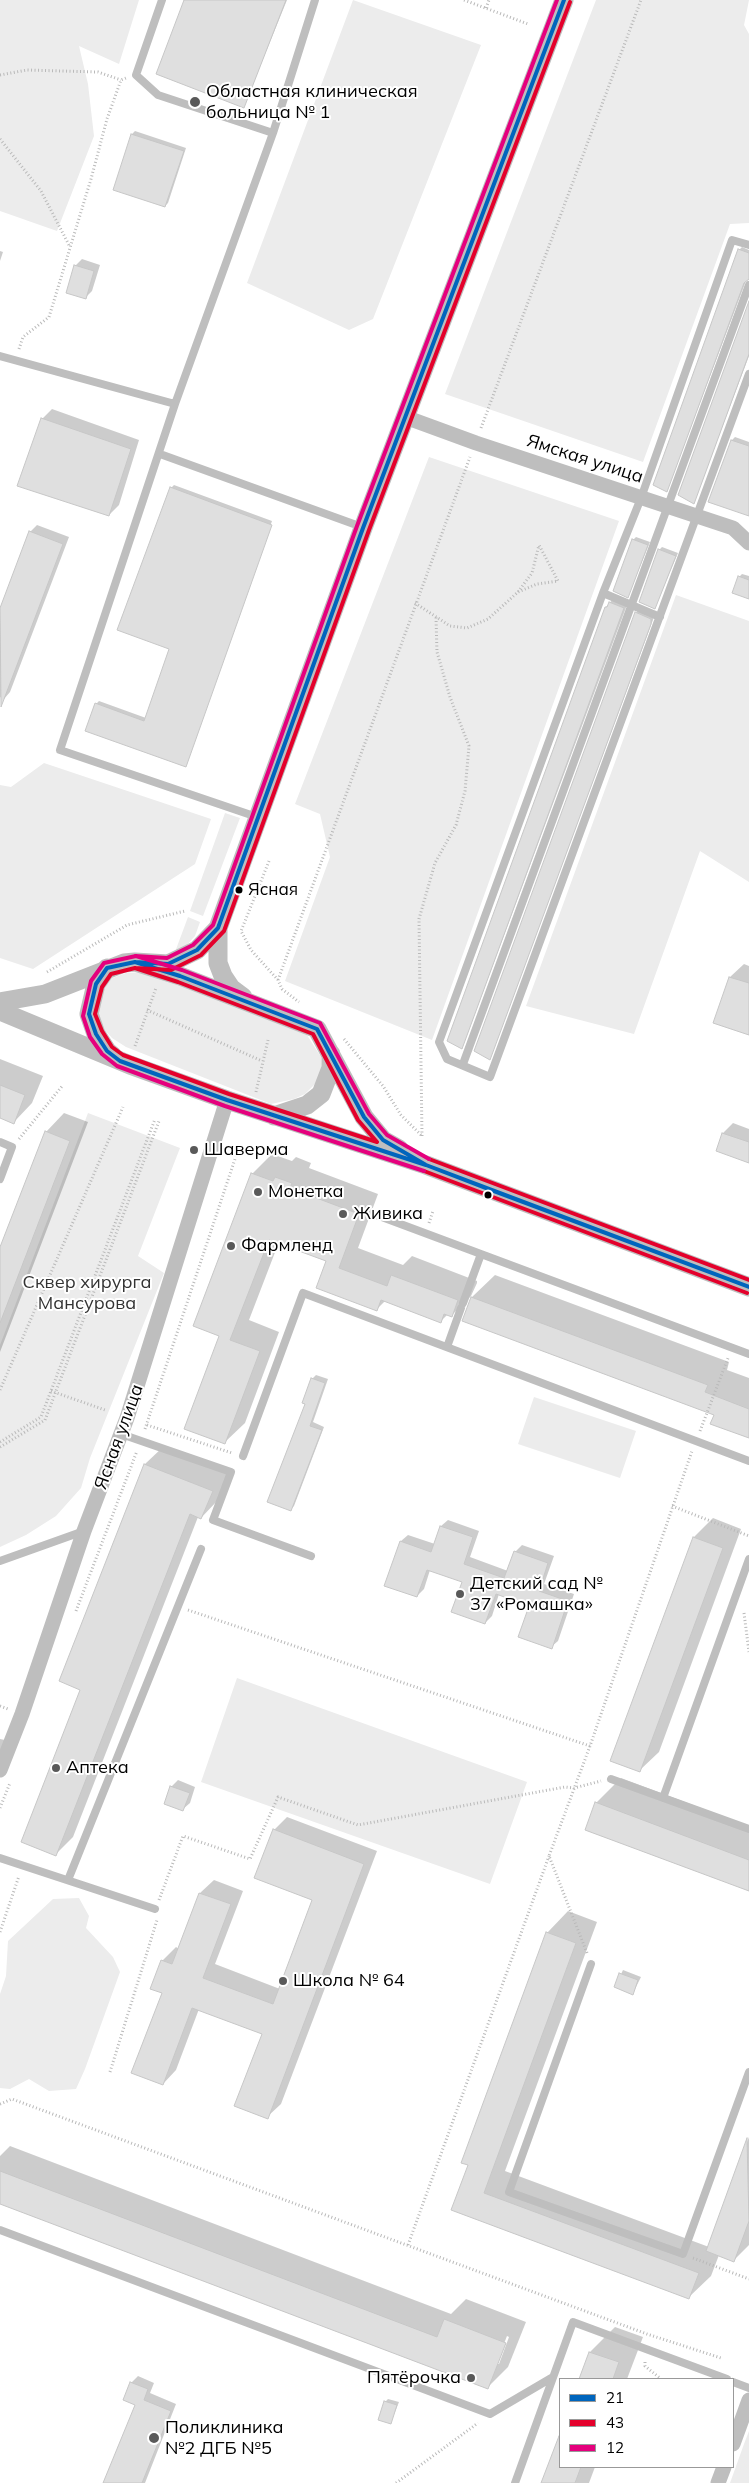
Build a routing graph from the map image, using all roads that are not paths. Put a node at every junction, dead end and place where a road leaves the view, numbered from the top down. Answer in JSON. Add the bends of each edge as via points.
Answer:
{"nodes":[{"id":1,"x":162,"y":0,"type":"edge"},
{"id":2,"x":315,"y":0,"type":"edge"},
{"id":3,"x":564,"y":0,"type":"edge"},
{"id":4,"x":273,"y":133,"type":"junction"},
{"id":5,"x":749,"y":245,"type":"edge"},
{"id":6,"x":749,"y":285,"type":"edge"},
{"id":7,"x":0,"y":356,"type":"edge"},
{"id":8,"x":749,"y":374,"type":"edge"},
{"id":9,"x":175,"y":404,"type":"junction"},
{"id":10,"x":405,"y":416,"type":"junction"},
{"id":11,"x":160,"y":454,"type":"junction"},
{"id":12,"x":641,"y":498,"type":"junction"},
{"id":13,"x":667,"y":506,"type":"junction"},
{"id":14,"x":695,"y":515,"type":"junction"},
{"id":15,"x":363,"y":528,"type":"junction"},
{"id":16,"x":749,"y":543,"type":"edge"},
{"id":17,"x":603,"y":593,"type":"junction"},
{"id":18,"x":631,"y":605,"type":"junction"},
{"id":19,"x":660,"y":617,"type":"junction"},
{"id":20,"x":258,"y":817,"type":"junction"},
{"id":21,"x":218,"y":928,"type":"junction"},
{"id":22,"x":135,"y":962,"type":"junction"},
{"id":23,"x":107,"y":968,"type":"junction"},
{"id":24,"x":0,"y":1002,"type":"edge"},
{"id":25,"x":253,"y":1005,"type":"junction"},
{"id":26,"x":0,"y":1011,"type":"edge"},
{"id":27,"x":331,"y":1054,"type":"junction"},
{"id":28,"x":120,"y":1061,"type":"junction"},
{"id":29,"x":463,"y":1064,"type":"junction"},
{"id":30,"x":227,"y":1100,"type":"junction"},
{"id":31,"x":274,"y":1116,"type":"junction"},
{"id":32,"x":0,"y":1142,"type":"edge"},
{"id":33,"x":426,"y":1165,"type":"junction"},
{"id":34,"x":0,"y":1179,"type":"edge"},
{"id":35,"x":363,"y":1210,"type":"dead end"},
{"id":36,"x":481,"y":1254,"type":"junction"},
{"id":37,"x":749,"y":1287,"type":"edge"},
{"id":38,"x":447,"y":1347,"type":"junction"},
{"id":39,"x":749,"y":1354,"type":"edge"},
{"id":40,"x":121,"y":1434,"type":"junction"},
{"id":41,"x":242,"y":1456,"type":"road end"},
{"id":42,"x":749,"y":1461,"type":"edge"},
{"id":43,"x":84,"y":1531,"type":"junction"},
{"id":44,"x":201,"y":1549,"type":"dead end"},
{"id":45,"x":311,"y":1556,"type":"dead end"},
{"id":46,"x":749,"y":1559,"type":"edge"},
{"id":47,"x":0,"y":1562,"type":"edge"},
{"id":48,"x":0,"y":1770,"type":"edge"},
{"id":49,"x":611,"y":1779,"type":"road end"},
{"id":50,"x":663,"y":1798,"type":"junction"},
{"id":51,"x":749,"y":1829,"type":"edge"},
{"id":52,"x":0,"y":1858,"type":"edge"},
{"id":53,"x":68,"y":1880,"type":"junction"},
{"id":54,"x":155,"y":1909,"type":"road end"},
{"id":55,"x":592,"y":1964,"type":"road end"},
{"id":56,"x":749,"y":2072,"type":"edge"},
{"id":57,"x":0,"y":2230,"type":"edge"},
{"id":58,"x":553,"y":2377,"type":"junction"},
{"id":59,"x":724,"y":2378,"type":"edge"},
{"id":60,"x":734,"y":2382,"type":"edge"},
{"id":61,"x":749,"y":2388,"type":"edge"},
{"id":62,"x":749,"y":2400,"type":"edge"},
{"id":63,"x":734,"y":2441,"type":"edge"},
{"id":64,"x":724,"y":2468,"type":"edge"},
{"id":65,"x":515,"y":2483,"type":"edge"},
{"id":66,"x":718,"y":2483,"type":"edge"}],
"edges":[{"from":1,"to":4,"type":"lane","via":[[136,75],[158,95]]},
{"from":2,"to":4,"type":"lane"},
{"from":3,"to":10,"type":"street"},
{"from":4,"to":9,"type":"lane"},
{"from":5,"to":12,"type":"lane","via":[[732,240]]},
{"from":6,"to":13,"type":"lane"},
{"from":7,"to":9,"type":"lane"},
{"from":8,"to":14,"type":"lane"},
{"from":9,"to":11,"type":"lane"},
{"from":10,"to":12,"type":"street","name":"Ямская улица"},
{"from":10,"to":15,"type":"street"},
{"from":11,"to":15,"type":"lane"},
{"from":11,"to":20,"type":"lane","via":[[60,750]]},
{"from":12,"to":13,"type":"street","name":"Ямская улица"},
{"from":12,"to":17,"type":"lane"},
{"from":13,"to":14,"type":"street","name":"Ямская улица"},
{"from":13,"to":18,"type":"lane"},
{"from":14,"to":16,"type":"street","name":"Ямская улица","via":[[733,528]]},
{"from":14,"to":19,"type":"lane"},
{"from":15,"to":20,"type":"street"},
{"from":17,"to":18,"type":"lane"},
{"from":17,"to":29,"type":"lane","via":[[439,1042],[447,1059]]},
{"from":18,"to":19,"type":"lane"},
{"from":18,"to":29,"type":"lane"},
{"from":19,"to":29,"type":"lane","via":[[490,1077]]},
{"from":20,"to":21,"type":"street"},
{"from":21,"to":22,"type":"street","via":[[197,950],[168,964]]},
{"from":21,"to":25,"type":"street","via":[[218,963],[223,976],[231,988]]},
{"from":22,"to":23,"type":"street"},
{"from":22,"to":25,"type":"street"},
{"from":23,"to":24,"type":"street","via":[[45,994]]},
{"from":23,"to":28,"type":"street","via":[[96,984],[90,1014],[96,1034],[107,1051]]},
{"from":25,"to":27,"type":"street","via":[[317,1029]]},
{"from":26,"to":28,"type":"street"},
{"from":27,"to":31,"type":"street","via":[[331,1068],[321,1094],[308,1105]]},
{"from":27,"to":33,"type":"street","via":[[352,1098],[373,1130],[383,1140]]},
{"from":28,"to":30,"type":"street"},
{"from":30,"to":31,"type":"street"},
{"from":30,"to":40,"type":"street","name":"Ясная улица"},
{"from":31,"to":33,"type":"street"},
{"from":32,"to":34,"type":"lane","via":[[12,1147]]},
{"from":33,"to":37,"type":"street"},
{"from":35,"to":36,"type":"lane"},
{"from":36,"to":38,"type":"lane"},
{"from":36,"to":39,"type":"lane"},
{"from":38,"to":41,"type":"lane","via":[[303,1293]]},
{"from":38,"to":42,"type":"lane"},
{"from":40,"to":43,"type":"street","name":"Ясная улица"},
{"from":40,"to":45,"type":"lane","via":[[231,1472],[213,1520]]},
{"from":43,"to":47,"type":"lane"},
{"from":43,"to":48,"type":"street","name":"Ясная улица"},
{"from":44,"to":53,"type":"lane"},
{"from":46,"to":50,"type":"lane"},
{"from":49,"to":50,"type":"lane"},
{"from":50,"to":51,"type":"lane"},
{"from":52,"to":53,"type":"lane"},
{"from":53,"to":54,"type":"lane"},
{"from":55,"to":56,"type":"lane","via":[[509,2192],[683,2254]]},
{"from":57,"to":58,"type":"lane","via":[[490,2414]]},
{"from":58,"to":59,"type":"lane","via":[[573,2322]]},
{"from":58,"to":65,"type":"lane"},
{"from":60,"to":61,"type":"lane"},
{"from":62,"to":63,"type":"street"},
{"from":64,"to":66,"type":"street"}]}
